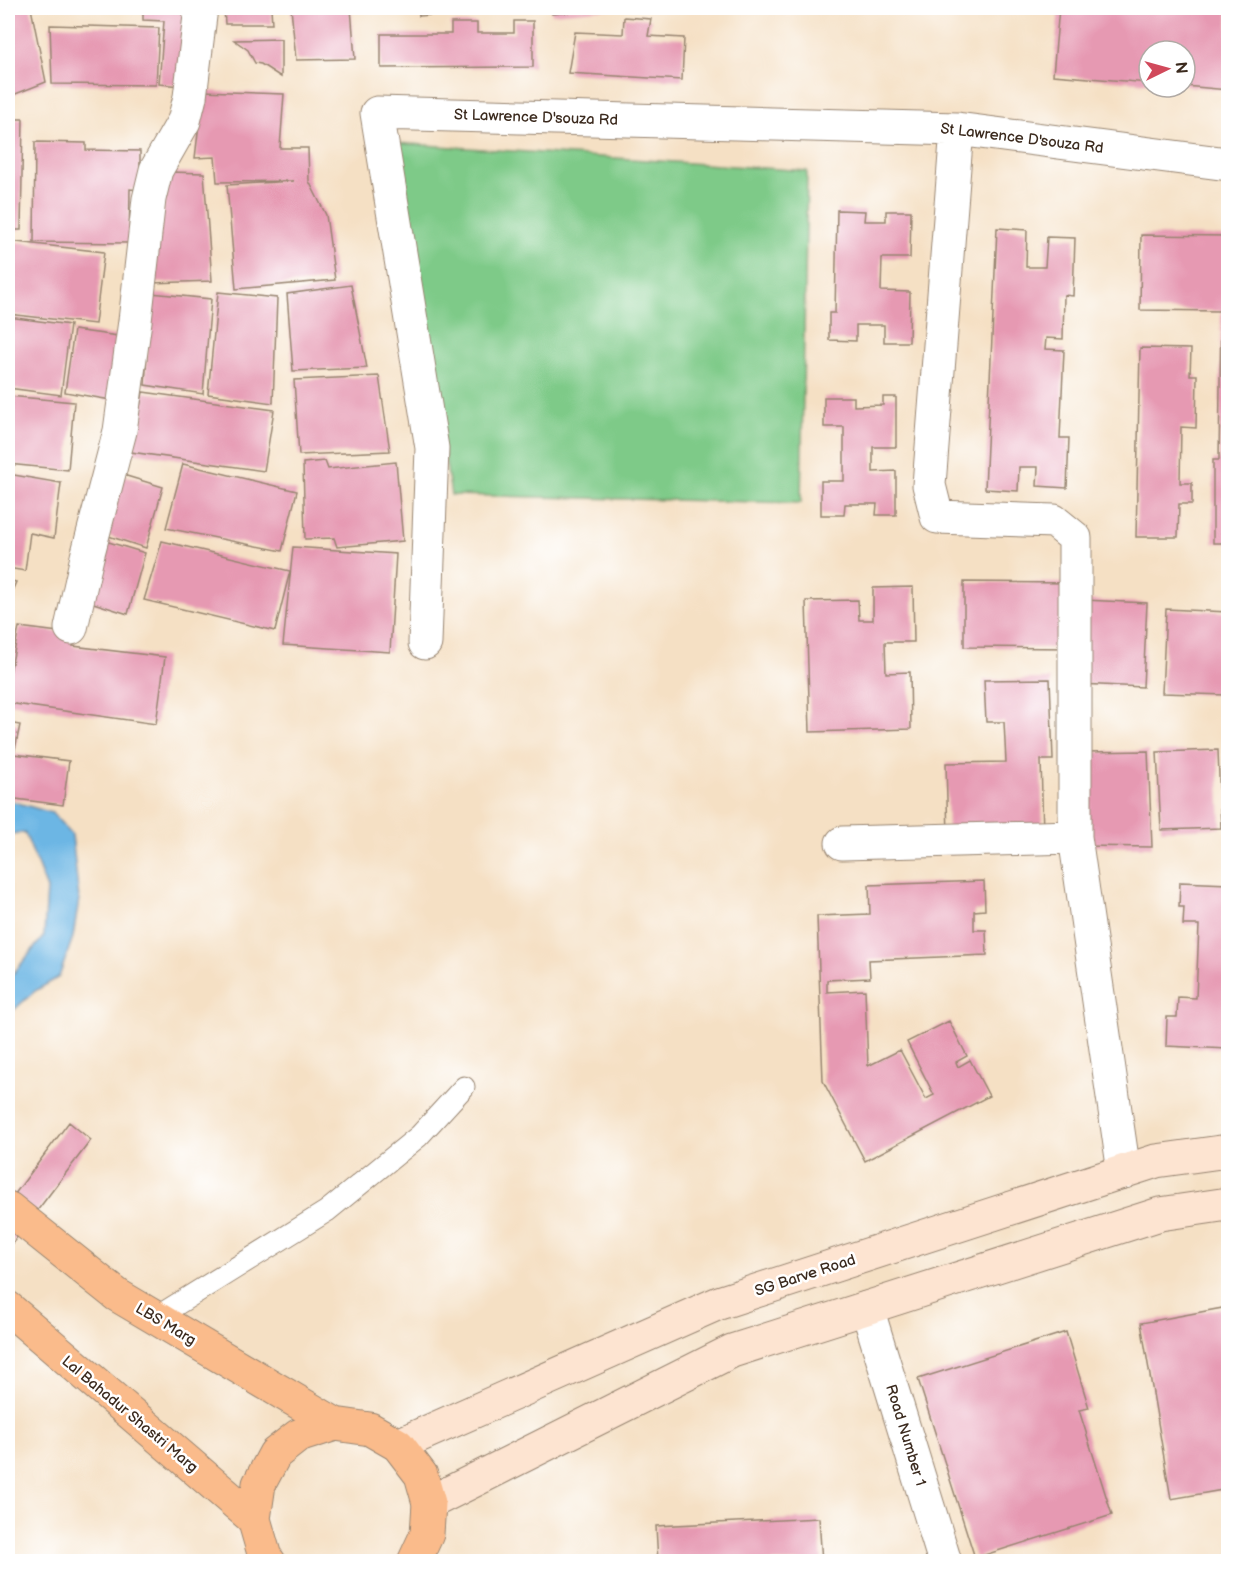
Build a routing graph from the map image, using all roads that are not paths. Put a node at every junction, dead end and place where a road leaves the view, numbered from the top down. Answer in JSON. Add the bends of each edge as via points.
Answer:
{"nodes":[{"id":1,"x":201,"y":8,"type":"edge"},
{"id":2,"x":957,"y":129,"type":"junction"},
{"id":3,"x":1228,"y":164,"type":"edge"},
{"id":4,"x":71,"y":628,"type":"dead end"},
{"id":5,"x":425,"y":643,"type":"dead end"},
{"id":6,"x":1076,"y":837,"type":"junction"},
{"id":7,"x":842,"y":843,"type":"dead end"},
{"id":8,"x":464,"y":1087,"type":"dead end"},
{"id":9,"x":1228,"y":1151,"type":"edge"},
{"id":10,"x":1124,"y":1172,"type":"junction"},
{"id":11,"x":1228,"y":1204,"type":"edge"},
{"id":12,"x":8,"y":1208,"type":"edge"},
{"id":13,"x":8,"y":1308,"type":"edge"},
{"id":14,"x":867,"y":1308,"type":"junction"},
{"id":15,"x":155,"y":1318,"type":"junction"},
{"id":16,"x":335,"y":1424,"type":"junction"},
{"id":17,"x":398,"y":1445,"type":"junction"},
{"id":18,"x":254,"y":1519,"type":"junction"},
{"id":19,"x":426,"y":1540,"type":"edge"},
{"id":20,"x":269,"y":1562,"type":"edge"},
{"id":21,"x":945,"y":1562,"type":"edge"}],
"edges":[{"from":1,"to":4,"type":"street","via":[[184,121],[156,170],[149,199],[120,431]]},
{"from":2,"to":3,"type":"street","name":"St Lawrence D'souza Rd"},
{"from":2,"to":5,"type":"street","name":"St Lawrence D'souza Rd","via":[[377,113],[432,448]]},
{"from":2,"to":6,"type":"street","via":[[930,485],[937,517],[1053,521],[1075,538]]},
{"from":6,"to":7,"type":"street"},
{"from":6,"to":10,"type":"street"},
{"from":8,"to":15,"type":"lane","via":[[419,1136],[327,1211]]},
{"from":9,"to":10,"type":"main road","name":"SG Barve Road","via":[[1156,1161]]},
{"from":10,"to":17,"type":"main road","name":"SG Barve Road","via":[[719,1303]]},
{"from":11,"to":14,"type":"main road","via":[[1160,1214]]},
{"from":12,"to":15,"type":"main road","name":"LBS Marg","via":[[117,1295]]},
{"from":13,"to":18,"type":"main road","name":"Lal Bahadur Shastri Marg"},
{"from":14,"to":19,"type":"main road","via":[[732,1351]]},
{"from":14,"to":21,"type":"street","name":"Road Number 1"},
{"from":15,"to":16,"type":"main road","name":"LBS Marg"},
{"from":16,"to":17,"type":"main road","via":[[370,1429]]},
{"from":16,"to":18,"type":"main road","via":[[298,1436],[275,1454],[259,1484]]},
{"from":17,"to":19,"type":"main road","via":[[421,1475]]},
{"from":18,"to":20,"type":"main road"}]}
